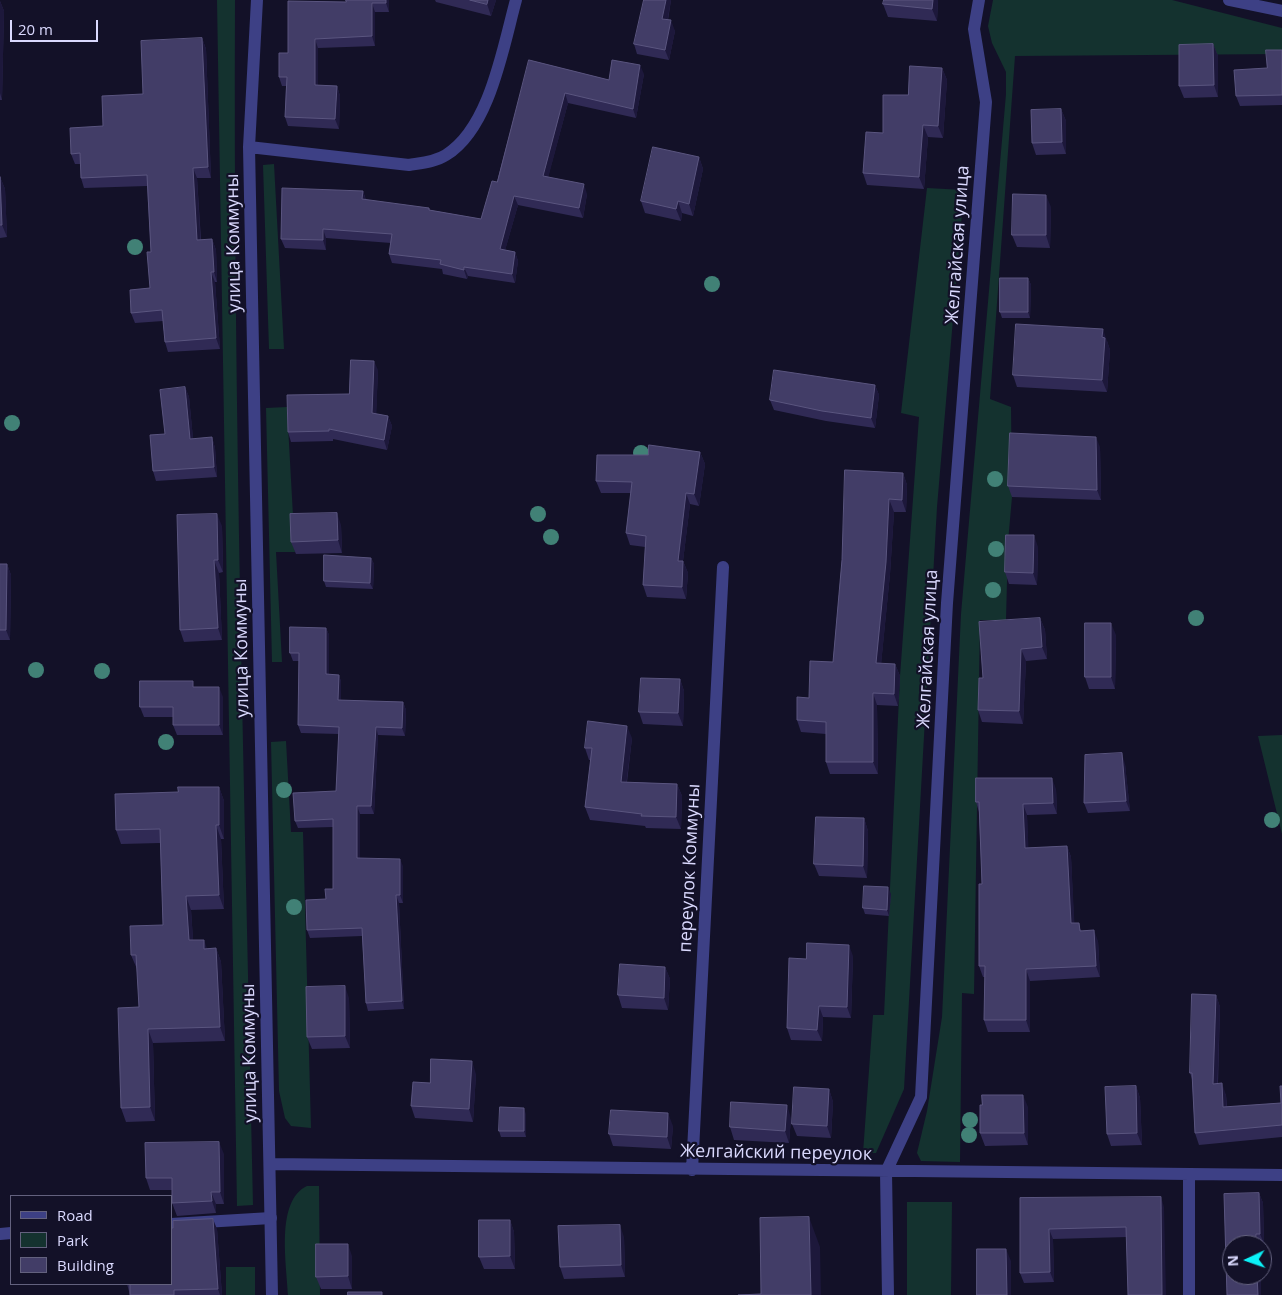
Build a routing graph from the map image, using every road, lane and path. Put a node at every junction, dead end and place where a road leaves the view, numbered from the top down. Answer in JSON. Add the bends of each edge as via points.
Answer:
{"nodes":[{"id":1,"x":256,"y":0,"type":"edge"},
{"id":2,"x":516,"y":0,"type":"edge"},
{"id":3,"x":979,"y":0,"type":"edge"},
{"id":4,"x":1229,"y":0,"type":"edge"},
{"id":5,"x":1282,"y":11,"type":"edge"},
{"id":6,"x":249,"y":147,"type":"junction"},
{"id":7,"x":723,"y":568,"type":"dead end"},
{"id":8,"x":270,"y":1164,"type":"junction"},
{"id":9,"x":692,"y":1170,"type":"junction"},
{"id":10,"x":886,"y":1172,"type":"junction"},
{"id":11,"x":1282,"y":1175,"type":"edge"},
{"id":12,"x":1189,"y":1176,"type":"junction"},
{"id":13,"x":271,"y":1218,"type":"junction"},
{"id":14,"x":172,"y":1224,"type":"edge"},
{"id":15,"x":272,"y":1295,"type":"edge"},
{"id":16,"x":888,"y":1295,"type":"edge"},
{"id":17,"x":1189,"y":1295,"type":"edge"}],
"edges":[{"from":1,"to":6,"type":"street","name":"улица Коммуны"},
{"from":2,"to":6,"type":"street","via":[[480,116],[446,155],[409,165]]},
{"from":3,"to":10,"type":"street","name":"Желгайская улица","via":[[974,29],[986,102],[948,604],[921,1097]]},
{"from":4,"to":5,"type":"street"},
{"from":6,"to":8,"type":"street","name":"улица Коммуны"},
{"from":7,"to":9,"type":"street","name":"переулок Коммуны"},
{"from":8,"to":9,"type":"street","name":"Желгайский переулок"},
{"from":8,"to":13,"type":"street","name":"улица Коммуны"},
{"from":9,"to":10,"type":"street","name":"Желгайский переулок"},
{"from":10,"to":12,"type":"street","name":"Желгайский переулок"},
{"from":10,"to":16,"type":"street","name":"Желгайская улица"},
{"from":11,"to":12,"type":"street","name":"Желгайский переулок"},
{"from":12,"to":17,"type":"street"},
{"from":13,"to":14,"type":"street"},
{"from":13,"to":15,"type":"street","name":"улица Коммуны"}]}
